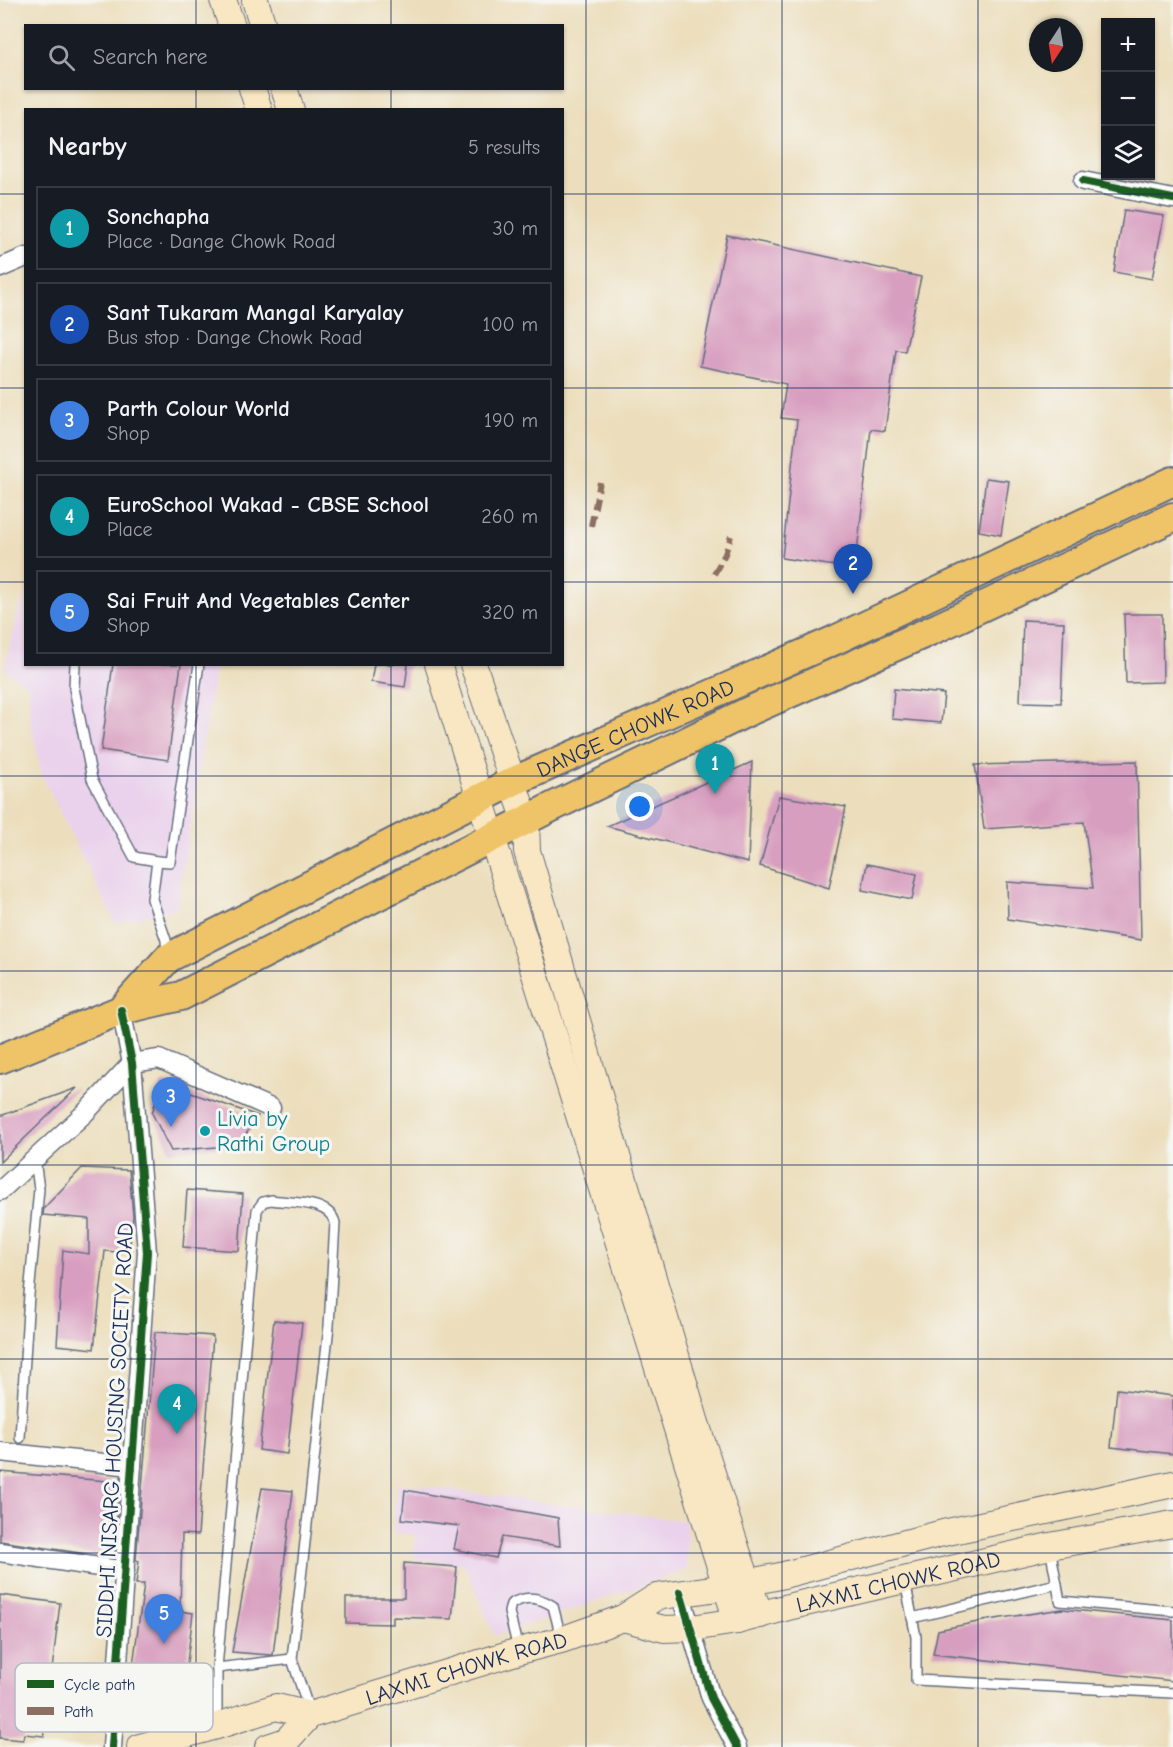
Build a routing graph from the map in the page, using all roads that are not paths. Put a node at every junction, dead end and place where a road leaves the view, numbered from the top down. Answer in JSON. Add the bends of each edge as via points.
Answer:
{"nodes":[{"id":1,"x":223,"y":0,"type":"edge"},
{"id":2,"x":255,"y":0,"type":"edge"},
{"id":3,"x":231,"y":24,"type":"edge"},
{"id":4,"x":262,"y":24,"type":"edge"},
{"id":5,"x":253,"y":90,"type":"edge"},
{"id":6,"x":285,"y":90,"type":"edge"},
{"id":7,"x":258,"y":108,"type":"edge"},
{"id":8,"x":290,"y":108,"type":"edge"},
{"id":9,"x":1083,"y":181,"type":"dead end"},
{"id":10,"x":1173,"y":199,"type":"edge"},
{"id":11,"x":24,"y":258,"type":"edge"},
{"id":12,"x":0,"y":268,"type":"edge"},
{"id":13,"x":1173,"y":481,"type":"edge"},
{"id":14,"x":1173,"y":517,"type":"edge"},
{"id":15,"x":1069,"y":529,"type":"junction"},
{"id":16,"x":1086,"y":557,"type":"junction"},
{"id":17,"x":75,"y":666,"type":"edge"},
{"id":18,"x":199,"y":666,"type":"edge"},
{"id":19,"x":439,"y":666,"type":"edge"},
{"id":20,"x":474,"y":666,"type":"edge"},
{"id":21,"x":512,"y":782,"type":"junction"},
{"id":22,"x":480,"y":799,"type":"junction"},
{"id":23,"x":526,"y":821,"type":"junction"},
{"id":24,"x":492,"y":837,"type":"junction"},
{"id":25,"x":157,"y":861,"type":"junction"},
{"id":26,"x":168,"y":958,"type":"junction"},
{"id":27,"x":121,"y":1010,"type":"junction"},
{"id":28,"x":0,"y":1059,"type":"edge"},
{"id":29,"x":132,"y":1063,"type":"junction"},
{"id":30,"x":271,"y":1108,"type":"dead end"},
{"id":31,"x":35,"y":1160,"type":"junction"},
{"id":32,"x":0,"y":1191,"type":"edge"},
{"id":33,"x":20,"y":1438,"type":"dead end"},
{"id":34,"x":0,"y":1452,"type":"edge"},
{"id":35,"x":132,"y":1466,"type":"junction"},
{"id":36,"x":1173,"y":1485,"type":"edge"},
{"id":37,"x":1173,"y":1524,"type":"edge"},
{"id":38,"x":1050,"y":1546,"type":"junction"},
{"id":39,"x":0,"y":1552,"type":"edge"},
{"id":40,"x":124,"y":1571,"type":"junction"},
{"id":41,"x":904,"y":1581,"type":"junction"},
{"id":42,"x":1057,"y":1584,"type":"junction"},
{"id":43,"x":736,"y":1585,"type":"junction"},
{"id":44,"x":680,"y":1592,"type":"junction"},
{"id":45,"x":1173,"y":1611,"type":"edge"},
{"id":46,"x":623,"y":1618,"type":"junction"},
{"id":47,"x":748,"y":1618,"type":"junction"},
{"id":48,"x":912,"y":1618,"type":"junction"},
{"id":49,"x":692,"y":1628,"type":"junction"},
{"id":50,"x":561,"y":1640,"type":"junction"},
{"id":51,"x":519,"y":1651,"type":"junction"},
{"id":52,"x":292,"y":1659,"type":"junction"},
{"id":53,"x":118,"y":1663,"type":"edge"},
{"id":54,"x":217,"y":1668,"type":"junction"},
{"id":55,"x":1173,"y":1693,"type":"edge"},
{"id":56,"x":310,"y":1715,"type":"junction"},
{"id":57,"x":217,"y":1726,"type":"junction"},
{"id":58,"x":213,"y":1727,"type":"edge"},
{"id":59,"x":113,"y":1732,"type":"edge"},
{"id":60,"x":195,"y":1732,"type":"edge"},
{"id":61,"x":281,"y":1745,"type":"edge"},
{"id":62,"x":112,"y":1747,"type":"edge"},
{"id":63,"x":140,"y":1747,"type":"edge"},
{"id":64,"x":737,"y":1747,"type":"edge"}],
"edges":[{"from":1,"to":3,"type":"main road"},
{"from":2,"to":4,"type":"main road"},
{"from":5,"to":7,"type":"main road"},
{"from":6,"to":8,"type":"main road"},
{"from":9,"to":10,"type":"street"},
{"from":11,"to":12,"type":"street"},
{"from":13,"to":15,"type":"main road","name":"DANGE CHOWK ROAD"},
{"from":14,"to":16,"type":"main road","name":"DANGE CHOWK ROAD"},
{"from":15,"to":16,"type":"main road"},
{"from":15,"to":21,"type":"main road","name":"DANGE CHOWK ROAD","via":[[835,640]]},
{"from":16,"to":23,"type":"main road","name":"DANGE CHOWK ROAD","via":[[747,712]]},
{"from":17,"to":25,"type":"lane","via":[[74,688],[92,779],[134,857]]},
{"from":18,"to":25,"type":"lane","via":[[170,862]]},
{"from":19,"to":22,"type":"main road"},
{"from":20,"to":21,"type":"main road"},
{"from":21,"to":22,"type":"main road","name":"DANGE CHOWK ROAD"},
{"from":21,"to":23,"type":"main road"},
{"from":22,"to":24,"type":"main road"},
{"from":22,"to":26,"type":"main road","name":"DANGE CHOWK ROAD"},
{"from":23,"to":24,"type":"main road","name":"DANGE CHOWK ROAD"},
{"from":23,"to":43,"type":"main road","via":[[527,851],[691,1409]]},
{"from":24,"to":27,"type":"main road","name":"DANGE CHOWK ROAD","via":[[181,996]]},
{"from":24,"to":43,"type":"main road"},
{"from":25,"to":26,"type":"lane","via":[[152,899]]},
{"from":26,"to":27,"type":"main road","name":"DANGE CHOWK ROAD"},
{"from":27,"to":28,"type":"main road","name":"DANGE CHOWK ROAD"},
{"from":27,"to":29,"type":"street","name":"SIDDHI NISARG HOUSING SOCIETY ROAD"},
{"from":29,"to":30,"type":"street","via":[[159,1059]]},
{"from":29,"to":31,"type":"street"},
{"from":29,"to":35,"type":"street","name":"SIDDHI NISARG HOUSING SOCIETY ROAD","via":[[147,1252]]},
{"from":31,"to":32,"type":"street"},
{"from":31,"to":33,"type":"lane","via":[[39,1189]]},
{"from":34,"to":35,"type":"street"},
{"from":35,"to":40,"type":"street","name":"SIDDHI NISARG HOUSING SOCIETY ROAD"},
{"from":36,"to":43,"type":"main road","name":"LAXMI CHOWK ROAD","via":[[943,1533]]},
{"from":37,"to":38,"type":"main road","name":"LAXMI CHOWK ROAD"},
{"from":38,"to":41,"type":"main road","name":"LAXMI CHOWK ROAD"},
{"from":38,"to":42,"type":"lane"},
{"from":39,"to":40,"type":"street"},
{"from":40,"to":53,"type":"street","name":"SIDDHI NISARG HOUSING SOCIETY ROAD"},
{"from":41,"to":47,"type":"main road","name":"LAXMI CHOWK ROAD"},
{"from":41,"to":48,"type":"lane"},
{"from":42,"to":45,"type":"lane","via":[[1060,1601]]},
{"from":42,"to":48,"type":"lane"},
{"from":43,"to":44,"type":"main road","name":"LAXMI CHOWK ROAD"},
{"from":43,"to":47,"type":"main road"},
{"from":44,"to":46,"type":"main road","name":"LAXMI CHOWK ROAD","via":[[656,1597]]},
{"from":44,"to":49,"type":"street"},
{"from":46,"to":49,"type":"main road","name":"LAXMI CHOWK ROAD","via":[[664,1629]]},
{"from":46,"to":50,"type":"main road","name":"LAXMI CHOWK ROAD"},
{"from":47,"to":49,"type":"main road","name":"LAXMI CHOWK ROAD"},
{"from":48,"to":55,"type":"lane","via":[[916,1680]]},
{"from":49,"to":64,"type":"street","via":[[711,1698]]},
{"from":50,"to":51,"type":"main road","name":"LAXMI CHOWK ROAD"},
{"from":50,"to":51,"type":"lane","via":[[553,1606],[541,1598],[521,1598],[511,1604],[509,1612]]},
{"from":51,"to":56,"type":"main road","name":"LAXMI CHOWK ROAD"},
{"from":52,"to":54,"type":"lane"},
{"from":52,"to":54,"type":"lane","via":[[329,1326],[335,1223],[334,1216],[320,1206],[271,1200],[263,1202],[257,1210]]},
{"from":52,"to":56,"type":"lane"},
{"from":54,"to":57,"type":"lane"},
{"from":56,"to":57,"type":"main road","via":[[276,1707]]},
{"from":56,"to":61,"type":"main road"},
{"from":57,"to":58,"type":"main road"},
{"from":59,"to":62,"type":"street","name":"SIDDHI NISARG HOUSING SOCIETY ROAD"},
{"from":60,"to":63,"type":"main road"}]}
